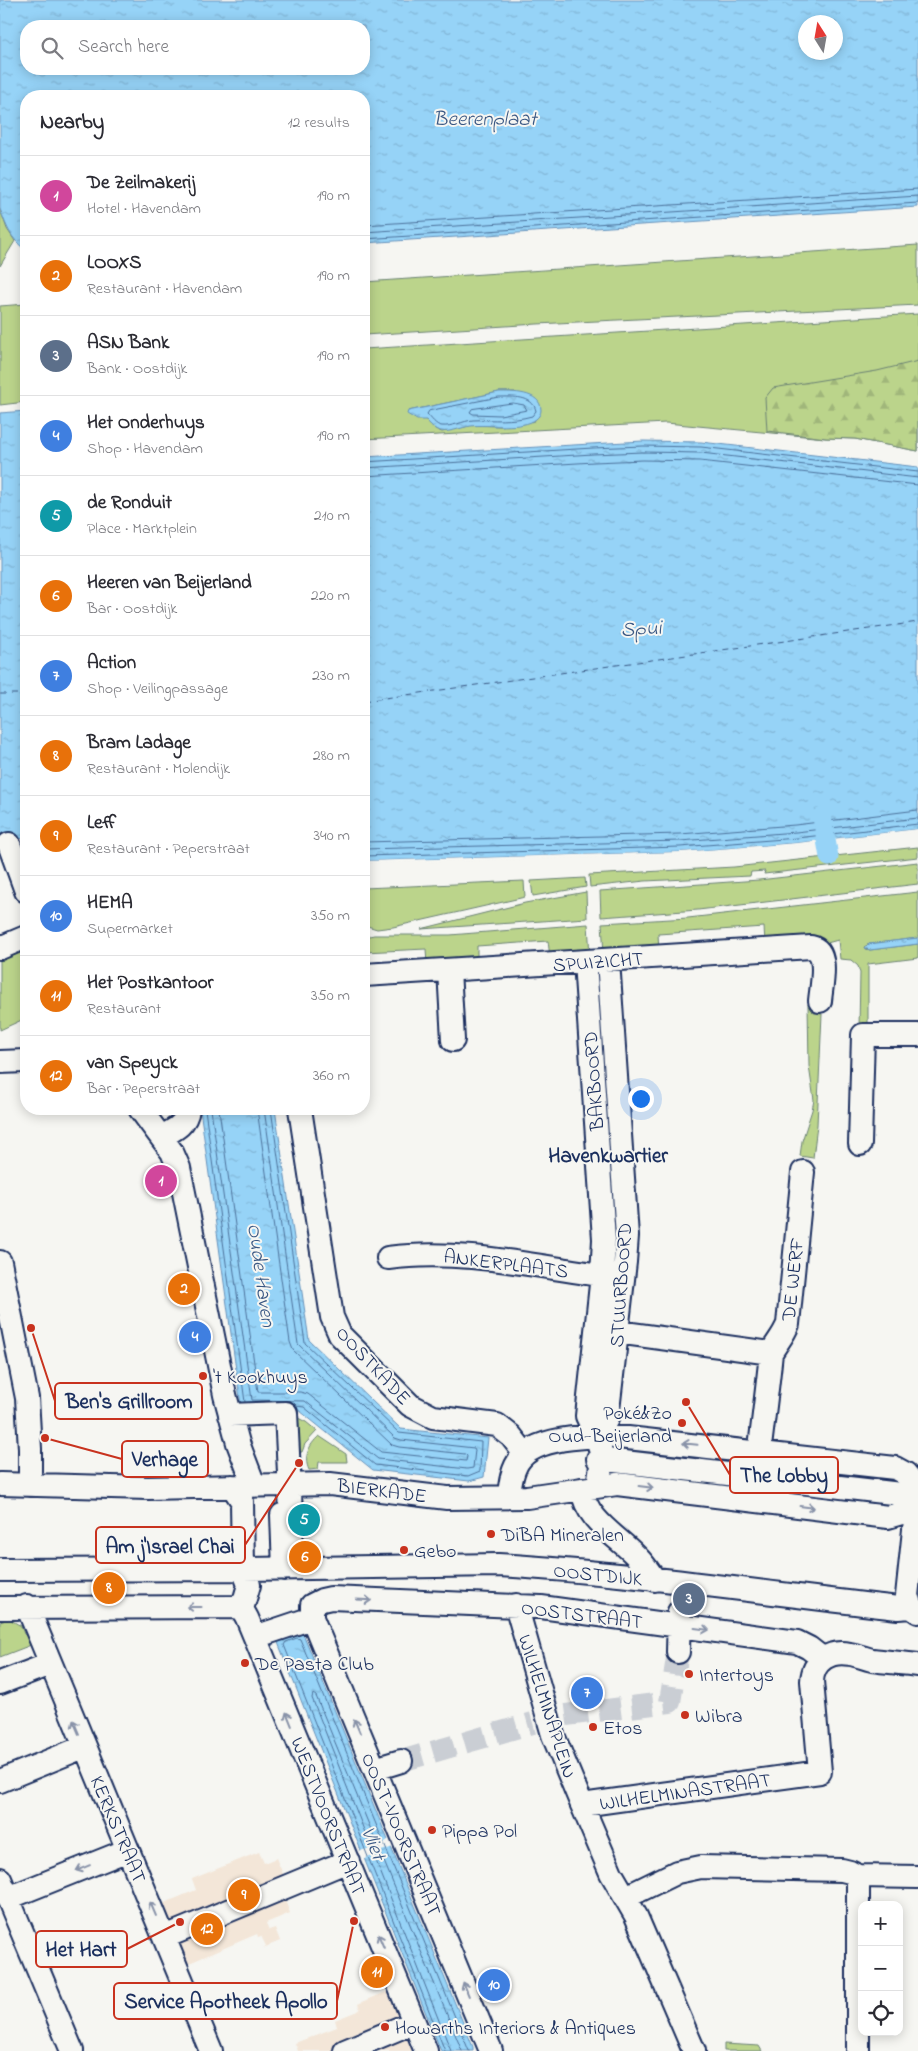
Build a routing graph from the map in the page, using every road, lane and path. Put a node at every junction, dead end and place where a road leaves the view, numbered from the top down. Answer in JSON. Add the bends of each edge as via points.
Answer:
{"nodes":[{"id":1,"x":12,"y":845,"type":"edge"},
{"id":2,"x":20,"y":871,"type":"edge"},
{"id":3,"x":20,"y":940,"type":"edge"},
{"id":4,"x":0,"y":948,"type":"edge"},
{"id":5,"x":608,"y":960,"type":"junction"},
{"id":6,"x":585,"y":962,"type":"junction"},
{"id":7,"x":449,"y":970,"type":"junction"},
{"id":8,"x":370,"y":976,"type":"edge"},
{"id":9,"x":820,"y":1001,"type":"dead end"},
{"id":10,"x":612,"y":1030,"type":"junction"},
{"id":11,"x":589,"y":1032,"type":"junction"},
{"id":12,"x":918,"y":1035,"type":"edge"},
{"id":13,"x":453,"y":1040,"type":"dead end"},
{"id":14,"x":20,"y":1061,"type":"edge"},
{"id":15,"x":0,"y":1062,"type":"edge"},
{"id":16,"x":144,"y":1115,"type":"edge"},
{"id":17,"x":187,"y":1115,"type":"edge"},
{"id":18,"x":301,"y":1115,"type":"edge"},
{"id":19,"x":160,"y":1137,"type":"junction"},
{"id":20,"x":860,"y":1144,"type":"dead end"},
{"id":21,"x":621,"y":1161,"type":"junction"},
{"id":22,"x":598,"y":1162,"type":"junction"},
{"id":23,"x":803,"y":1172,"type":"dead end"},
{"id":24,"x":388,"y":1258,"type":"dead end"},
{"id":25,"x":0,"y":1262,"type":"edge"},
{"id":26,"x":613,"y":1276,"type":"junction"},
{"id":27,"x":617,"y":1332,"type":"junction"},
{"id":28,"x":771,"y":1352,"type":"junction"},
{"id":29,"x":230,"y":1415,"type":"junction"},
{"id":30,"x":596,"y":1436,"type":"junction"},
{"id":31,"x":758,"y":1452,"type":"junction"},
{"id":32,"x":525,"y":1454,"type":"junction"},
{"id":33,"x":600,"y":1459,"type":"junction"},
{"id":34,"x":756,"y":1477,"type":"junction"},
{"id":35,"x":0,"y":1484,"type":"edge"},
{"id":36,"x":30,"y":1485,"type":"junction"},
{"id":37,"x":243,"y":1486,"type":"junction"},
{"id":38,"x":590,"y":1487,"type":"junction"},
{"id":39,"x":918,"y":1489,"type":"edge"},
{"id":40,"x":918,"y":1496,"type":"edge"},
{"id":41,"x":509,"y":1497,"type":"junction"},
{"id":42,"x":754,"y":1500,"type":"junction"},
{"id":43,"x":918,"y":1501,"type":"edge"},
{"id":44,"x":918,"y":1509,"type":"edge"},
{"id":45,"x":287,"y":1512,"type":"junction"},
{"id":46,"x":330,"y":1568,"type":"junction"},
{"id":47,"x":284,"y":1569,"type":"junction"},
{"id":48,"x":0,"y":1570,"type":"edge"},
{"id":49,"x":236,"y":1574,"type":"junction"},
{"id":50,"x":655,"y":1580,"type":"junction"},
{"id":51,"x":331,"y":1598,"type":"junction"},
{"id":52,"x":679,"y":1603,"type":"junction"},
{"id":53,"x":516,"y":1605,"type":"junction"},
{"id":54,"x":27,"y":1606,"type":"junction"},
{"id":55,"x":0,"y":1608,"type":"edge"},
{"id":56,"x":242,"y":1609,"type":"junction"},
{"id":57,"x":914,"y":1609,"type":"edge"},
{"id":58,"x":312,"y":1618,"type":"junction"},
{"id":59,"x":255,"y":1638,"type":"junction"},
{"id":60,"x":678,"y":1652,"type":"tunnel mouth"},
{"id":61,"x":822,"y":1659,"type":"junction"},
{"id":62,"x":50,"y":1664,"type":"junction"},
{"id":63,"x":918,"y":1665,"type":"edge"},
{"id":64,"x":0,"y":1683,"type":"edge"},
{"id":65,"x":76,"y":1750,"type":"dead end"},
{"id":66,"x":401,"y":1761,"type":"tunnel mouth"},
{"id":67,"x":375,"y":1769,"type":"junction"},
{"id":68,"x":0,"y":1781,"type":"edge"},
{"id":69,"x":582,"y":1805,"type":"junction"},
{"id":70,"x":128,"y":1850,"type":"junction"},
{"id":71,"x":348,"y":1861,"type":"junction"},
{"id":72,"x":858,"y":1876,"type":"junction"},
{"id":73,"x":918,"y":1877,"type":"edge"},
{"id":74,"x":4,"y":1888,"type":"edge"},
{"id":75,"x":626,"y":1897,"type":"junction"},
{"id":76,"x":165,"y":1937,"type":"junction"},
{"id":77,"x":414,"y":2022,"type":"junction"},
{"id":78,"x":72,"y":2051,"type":"edge"},
{"id":79,"x":212,"y":2051,"type":"edge"},
{"id":80,"x":345,"y":2051,"type":"edge"},
{"id":81,"x":426,"y":2051,"type":"edge"},
{"id":82,"x":491,"y":2051,"type":"edge"},
{"id":83,"x":694,"y":2051,"type":"edge"},
{"id":84,"x":858,"y":2051,"type":"edge"}],
"edges":[{"from":1,"to":2,"type":"street"},
{"from":3,"to":4,"type":"street"},
{"from":5,"to":6,"type":"street","name":"SPUIZICHT"},
{"from":5,"to":9,"type":"street","name":"SPUIZICHT","via":[[811,947],[820,953],[823,962]]},
{"from":5,"to":10,"type":"street","name":"STUURBOORD"},
{"from":6,"to":7,"type":"street","name":"SPUIZICHT"},
{"from":6,"to":11,"type":"street","name":"BAKBOORD"},
{"from":7,"to":8,"type":"street","name":"SPUIZICHT"},
{"from":7,"to":13,"type":"street"},
{"from":10,"to":11,"type":"street"},
{"from":10,"to":21,"type":"street","name":"STUURBOORD"},
{"from":11,"to":22,"type":"street","name":"BAKBOORD"},
{"from":12,"to":20,"type":"street","via":[[863,1035]]},
{"from":14,"to":15,"type":"street"},
{"from":16,"to":19,"type":"street"},
{"from":17,"to":19,"type":"street","via":[[182,1125]]},
{"from":18,"to":32,"type":"street","name":"OOSTKADE","via":[[332,1318],[337,1332],[416,1409],[433,1416],[497,1425]]},
{"from":19,"to":29,"type":"street","via":[[179,1168]]},
{"from":21,"to":22,"type":"street"},
{"from":21,"to":26,"type":"street","name":"STUURBOORD","via":[[627,1236]]},
{"from":22,"to":26,"type":"street","name":"BAKBOORD","via":[[604,1239]]},
{"from":23,"to":28,"type":"street","name":"DE WERF","via":[[788,1324]]},
{"from":24,"to":26,"type":"street","name":"ANKERPLAATS","via":[[460,1256]]},
{"from":25,"to":36,"type":"street","via":[[26,1390]]},
{"from":26,"to":27,"type":"street","name":"STUURBOORD"},
{"from":26,"to":30,"type":"street","name":"BAKBOORD","via":[[587,1416]]},
{"from":27,"to":28,"type":"street"},
{"from":27,"to":30,"type":"street","name":"STUURBOORD","via":[[607,1419]]},
{"from":28,"to":31,"type":"street","name":"DE WERF"},
{"from":29,"to":37,"type":"street"},
{"from":29,"to":45,"type":"street","via":[[286,1413]]},
{"from":31,"to":30,"type":"street","one_way":true},
{"from":30,"to":32,"type":"street","via":[[543,1444]]},
{"from":30,"to":33,"type":"street"},
{"from":31,"to":34,"type":"street","name":"DE WERF"},
{"from":31,"to":39,"type":"street","via":[[895,1468],[906,1474]]},
{"from":32,"to":41,"type":"street","via":[[513,1473]]},
{"from":33,"to":34,"type":"street"},
{"from":33,"to":38,"type":"street"},
{"from":34,"to":40,"type":"street"},
{"from":34,"to":42,"type":"street","name":"DE WERF"},
{"from":35,"to":36,"type":"street","name":"BIERKADE"},
{"from":36,"to":37,"type":"street","name":"BIERKADE"},
{"from":37,"to":45,"type":"street","name":"BIERKADE"},
{"from":37,"to":49,"type":"street"},
{"from":38,"to":41,"type":"street","name":"BIERKADE"},
{"from":38,"to":42,"type":"street","name":"BIERKADE","one_way":true,"via":[[617,1484]]},
{"from":38,"to":50,"type":"street","via":[[585,1503],[592,1514],[638,1558]]},
{"from":41,"to":45,"type":"street","name":"BIERKADE","via":[[447,1498],[352,1486]]},
{"from":42,"to":43,"type":"street","name":"BIERKADE","one_way":true,"via":[[888,1517],[902,1513]]},
{"from":44,"to":57,"type":"street","name":"OOSTDIJK","via":[[907,1594]]},
{"from":45,"to":47,"type":"street"},
{"from":46,"to":47,"type":"street","name":"OOSTDIJK"},
{"from":46,"to":50,"type":"street","name":"OOSTDIJK","via":[[498,1565]]},
{"from":46,"to":51,"type":"street"},
{"from":47,"to":49,"type":"street","name":"OOSTDIJK"},
{"from":48,"to":49,"type":"street","name":"OOSTDIJK","via":[[24,1575],[51,1564]]},
{"from":49,"to":56,"type":"street","via":[[249,1585]]},
{"from":50,"to":52,"type":"street","name":"OOSTDIJK"},
{"from":51,"to":53,"type":"street","name":"OOSTSTRAAT","one_way":true},
{"from":51,"to":58,"type":"street","via":[[312,1605]]},
{"from":52,"to":53,"type":"street","name":"OOSTSTRAAT","via":[[556,1608]]},
{"from":52,"to":57,"type":"street","name":"OOSTDIJK"},
{"from":52,"to":60,"type":"street"},
{"from":52,"to":61,"type":"street","name":"OOSTSTRAAT","one_way":true,"via":[[797,1642]]},
{"from":53,"to":69,"type":"street","name":"WILHELMINAPLEIN","via":[[556,1744]]},
{"from":54,"to":55,"type":"street"},
{"from":56,"to":54,"type":"street","one_way":true},
{"from":54,"to":62,"type":"street","name":"KERKSTRAAT"},
{"from":56,"to":59,"type":"street","name":"WESTVOORSTRAAT"},
{"from":58,"to":59,"type":"street"},
{"from":67,"to":58,"type":"street","name":"OOST-VOORSTRAAT","one_way":true},
{"from":71,"to":59,"type":"street","name":"WESTVOORSTRAAT","one_way":true},
{"from":61,"to":63,"type":"street","via":[[832,1654],[848,1653]]},
{"from":61,"to":69,"type":"street","name":"WILHELMINASTRAAT","via":[[815,1666],[812,1681],[820,1772]]},
{"from":62,"to":64,"type":"street"},
{"from":70,"to":62,"type":"street","name":"KERKSTRAAT","one_way":true},
{"from":65,"to":68,"type":"street"},
{"from":66,"to":67,"type":"street"},
{"from":82,"to":67,"type":"street","name":"OOST-VOORSTRAAT","one_way":true},
{"from":69,"to":75,"type":"street","name":"WILHELMINASTRAAT","via":[[611,1873]]},
{"from":70,"to":74,"type":"street","one_way":true},
{"from":76,"to":70,"type":"street","name":"KERKSTRAAT","one_way":true},
{"from":71,"to":76,"type":"street"},
{"from":77,"to":71,"type":"street","name":"WESTVOORSTRAAT","one_way":true},
{"from":72,"to":73,"type":"street"},
{"from":72,"to":75,"type":"street","via":[[842,1870],[701,1866],[677,1872]]},
{"from":72,"to":84,"type":"street"},
{"from":74,"to":78,"type":"street"},
{"from":75,"to":83,"type":"street","name":"WILHELMINASTRAAT"},
{"from":76,"to":79,"type":"street","name":"KERKSTRAAT"},
{"from":77,"to":80,"type":"street"},
{"from":77,"to":81,"type":"street","name":"WESTVOORSTRAAT"}]}
